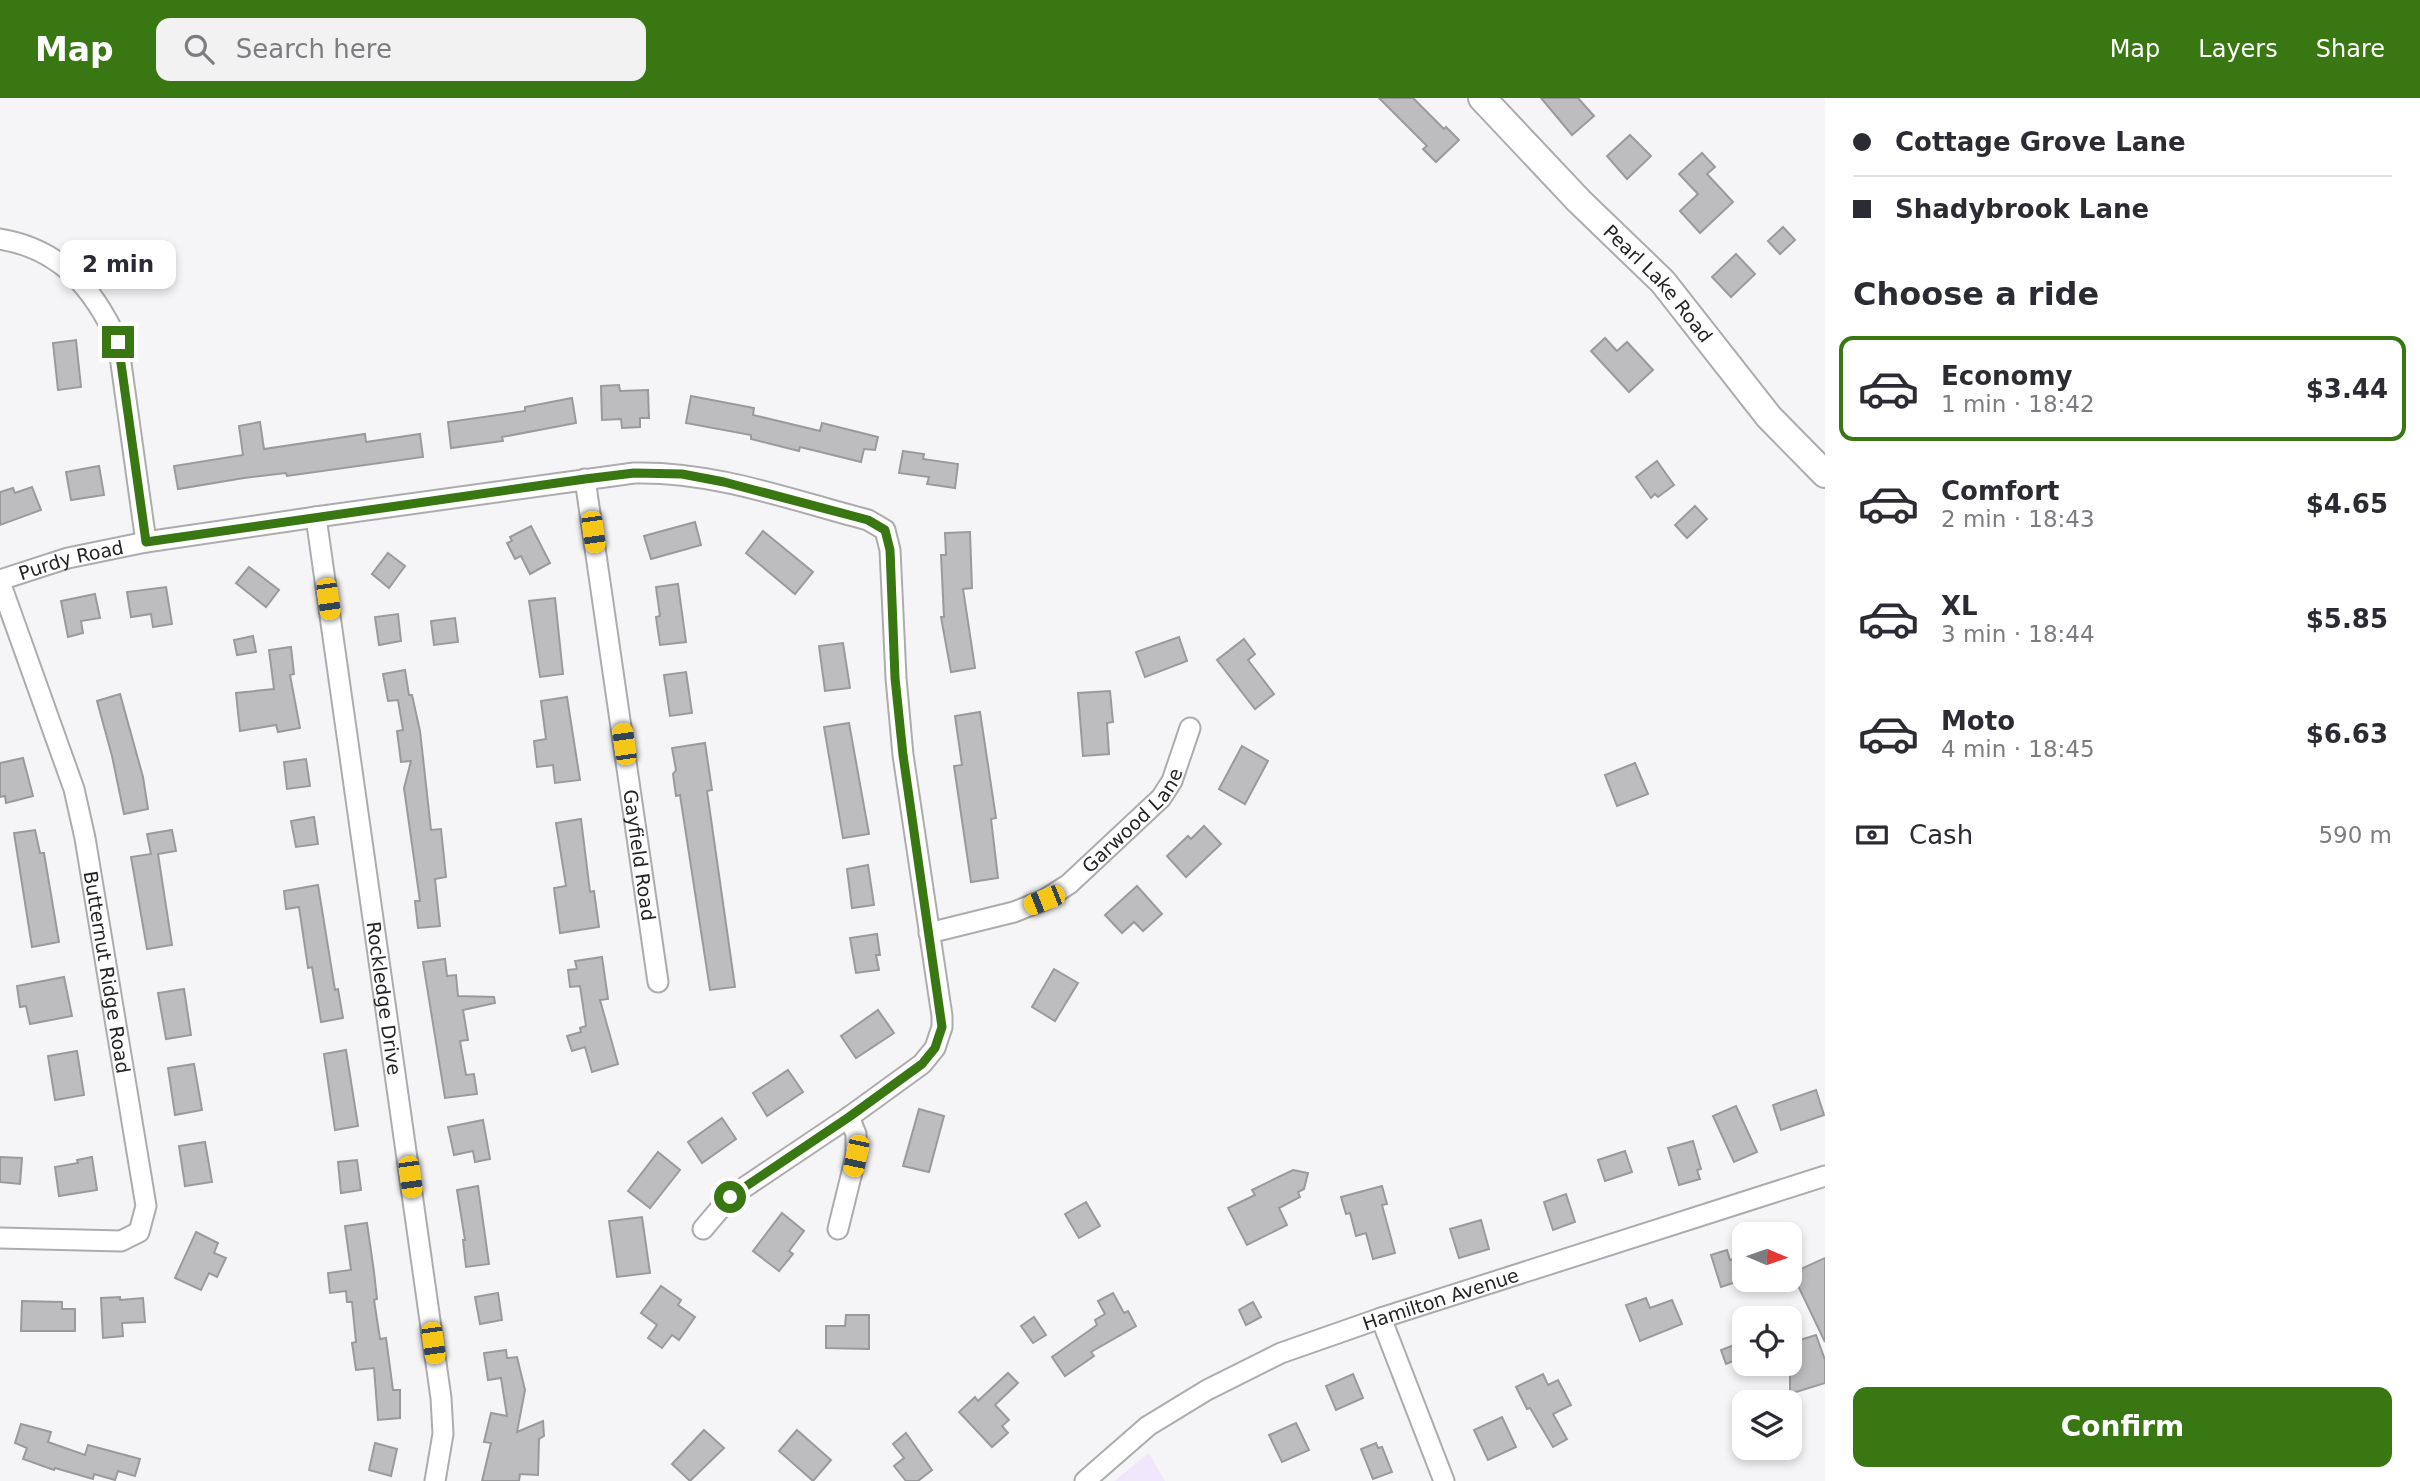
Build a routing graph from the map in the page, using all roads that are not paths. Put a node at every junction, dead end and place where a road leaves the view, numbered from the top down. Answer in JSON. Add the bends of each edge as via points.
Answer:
{"nodes":[{"id":1,"x":1482,"y":98,"type":"edge"},
{"id":2,"x":0,"y":239,"type":"edge"},
{"id":3,"x":1825,"y":474,"type":"edge"},
{"id":4,"x":585,"y":479,"type":"junction"},
{"id":5,"x":316,"y":517,"type":"junction"},
{"id":6,"x":146,"y":542,"type":"junction"},
{"id":7,"x":0,"y":581,"type":"edge"},
{"id":8,"x":1190,"y":728,"type":"dead end"},
{"id":9,"x":929,"y":933,"type":"junction"},
{"id":10,"x":658,"y":982,"type":"dead end"},
{"id":11,"x":849,"y":1117,"type":"junction"},
{"id":12,"x":1825,"y":1176,"type":"edge"},
{"id":13,"x":703,"y":1229,"type":"dead end"},
{"id":14,"x":838,"y":1229,"type":"dead end"},
{"id":15,"x":0,"y":1238,"type":"edge"},
{"id":16,"x":1381,"y":1318,"type":"junction"},
{"id":17,"x":435,"y":1481,"type":"edge"},
{"id":18,"x":1084,"y":1481,"type":"edge"},
{"id":19,"x":1444,"y":1481,"type":"edge"}],
"edges":[{"from":1,"to":3,"type":"main road","name":"Pearl Lake Road","via":[[1663,282],[1769,417]]},
{"from":2,"to":6,"type":"street","via":[[50,257],[85,285],[108,321],[118,342]]},
{"from":4,"to":5,"type":"street","name":"Purdy Road"},
{"from":4,"to":9,"type":"street","name":"Purdy Road","via":[[658,473],[703,478],[868,520],[885,530],[903,755]]},
{"from":4,"to":10,"type":"street","name":"Gayfield Road"},
{"from":5,"to":6,"type":"street","name":"Purdy Road"},
{"from":5,"to":17,"type":"street","name":"Rockledge Drive","via":[[441,1398],[443,1434]]},
{"from":6,"to":7,"type":"street","name":"Purdy Road","via":[[68,558]]},
{"from":7,"to":15,"type":"street","name":"Butternut Ridge Road","via":[[74,789],[146,1206],[139,1232],[121,1241]]},
{"from":8,"to":9,"type":"street","name":"Garwood Lane","via":[[1161,798],[1069,884],[1014,912]]},
{"from":9,"to":11,"type":"street","via":[[942,1016],[935,1048],[922,1064]]},
{"from":11,"to":13,"type":"street","via":[[730,1197]]},
{"from":11,"to":14,"type":"street","via":[[856,1134],[856,1156]]},
{"from":12,"to":16,"type":"street","name":"Hamilton Avenue"},
{"from":16,"to":18,"type":"street","name":"Hamilton Avenue","via":[[1281,1353],[1207,1390],[1148,1426]]},
{"from":16,"to":19,"type":"street"}]}
